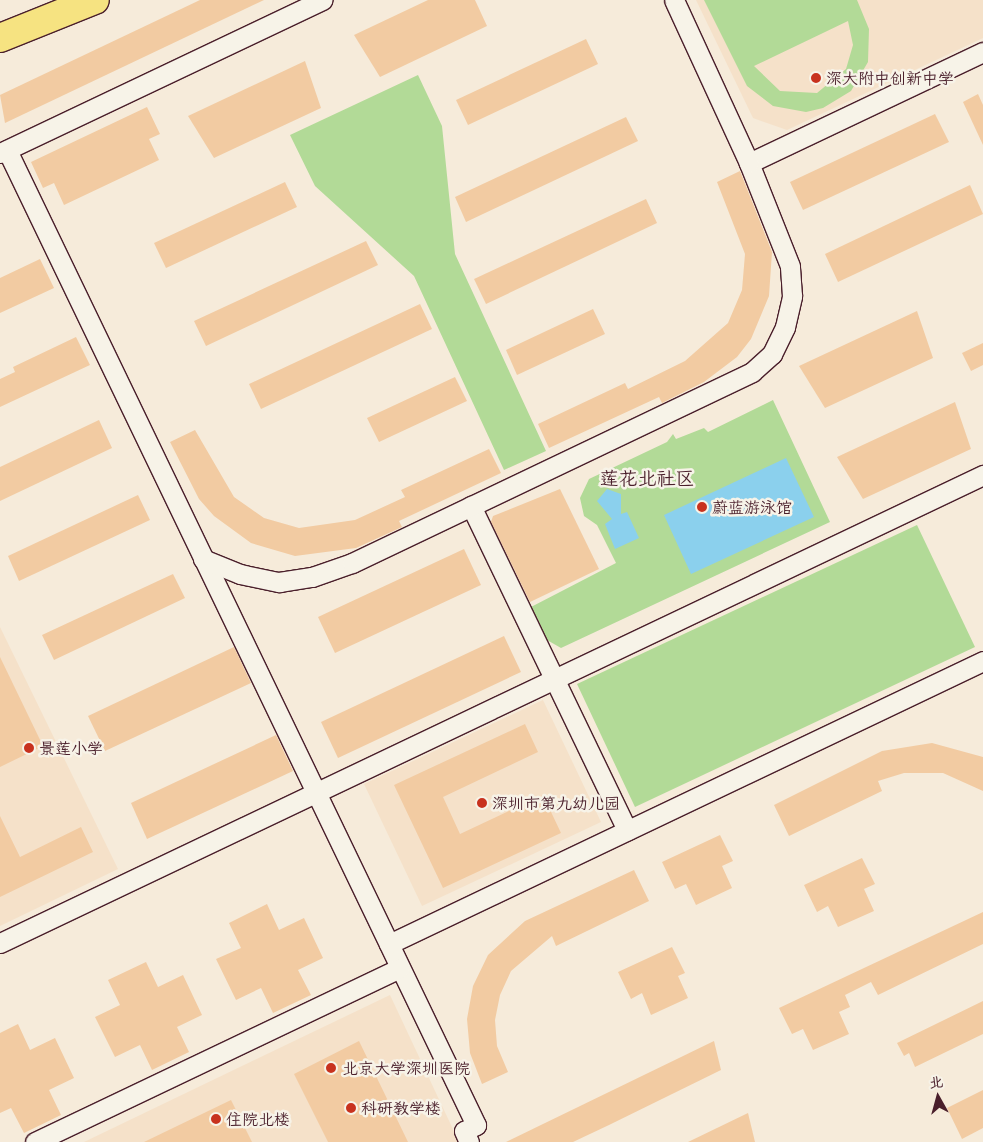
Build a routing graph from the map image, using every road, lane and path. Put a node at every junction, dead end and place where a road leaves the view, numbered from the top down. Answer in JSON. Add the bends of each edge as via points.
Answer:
{"nodes":[{"id":1,"x":94,"y":0,"type":"edge"},
{"id":2,"x":322,"y":0,"type":"edge"},
{"id":3,"x":674,"y":0,"type":"edge"},
{"id":4,"x":0,"y":38,"type":"edge"},
{"id":5,"x":983,"y":52,"type":"edge"},
{"id":6,"x":4,"y":152,"type":"edge"},
{"id":7,"x":749,"y":163,"type":"junction"},
{"id":8,"x":983,"y":475,"type":"edge"},
{"id":9,"x":471,"y":506,"type":"junction"},
{"id":10,"x":204,"y":559,"type":"junction"},
{"id":11,"x":983,"y":661,"type":"edge"},
{"id":12,"x":554,"y":679,"type":"junction"},
{"id":13,"x":316,"y":792,"type":"junction"},
{"id":14,"x":627,"y":830,"type":"junction"},
{"id":15,"x":0,"y":943,"type":"edge"},
{"id":16,"x":389,"y":944,"type":"junction"},
{"id":17,"x":400,"y":968,"type":"junction"},
{"id":18,"x":35,"y":1142,"type":"edge"},
{"id":19,"x":469,"y":1142,"type":"edge"}],
"edges":[{"from":1,"to":4,"type":"main road"},
{"from":2,"to":6,"type":"street"},
{"from":3,"to":7,"type":"street"},
{"from":5,"to":7,"type":"street"},
{"from":6,"to":10,"type":"street"},
{"from":7,"to":9,"type":"street","via":[[790,266],[792,296],[785,327],[772,354],[752,372]]},
{"from":8,"to":12,"type":"street"},
{"from":9,"to":10,"type":"street","via":[[312,577],[279,582],[240,574]]},
{"from":9,"to":12,"type":"street"},
{"from":10,"to":13,"type":"street"},
{"from":11,"to":14,"type":"street"},
{"from":12,"to":13,"type":"street"},
{"from":12,"to":14,"type":"street"},
{"from":13,"to":15,"type":"street"},
{"from":13,"to":16,"type":"street"},
{"from":14,"to":16,"type":"street"},
{"from":16,"to":17,"type":"street"},
{"from":17,"to":18,"type":"street"},
{"from":17,"to":19,"type":"street","via":[[476,1125],[464,1131]]}]}
